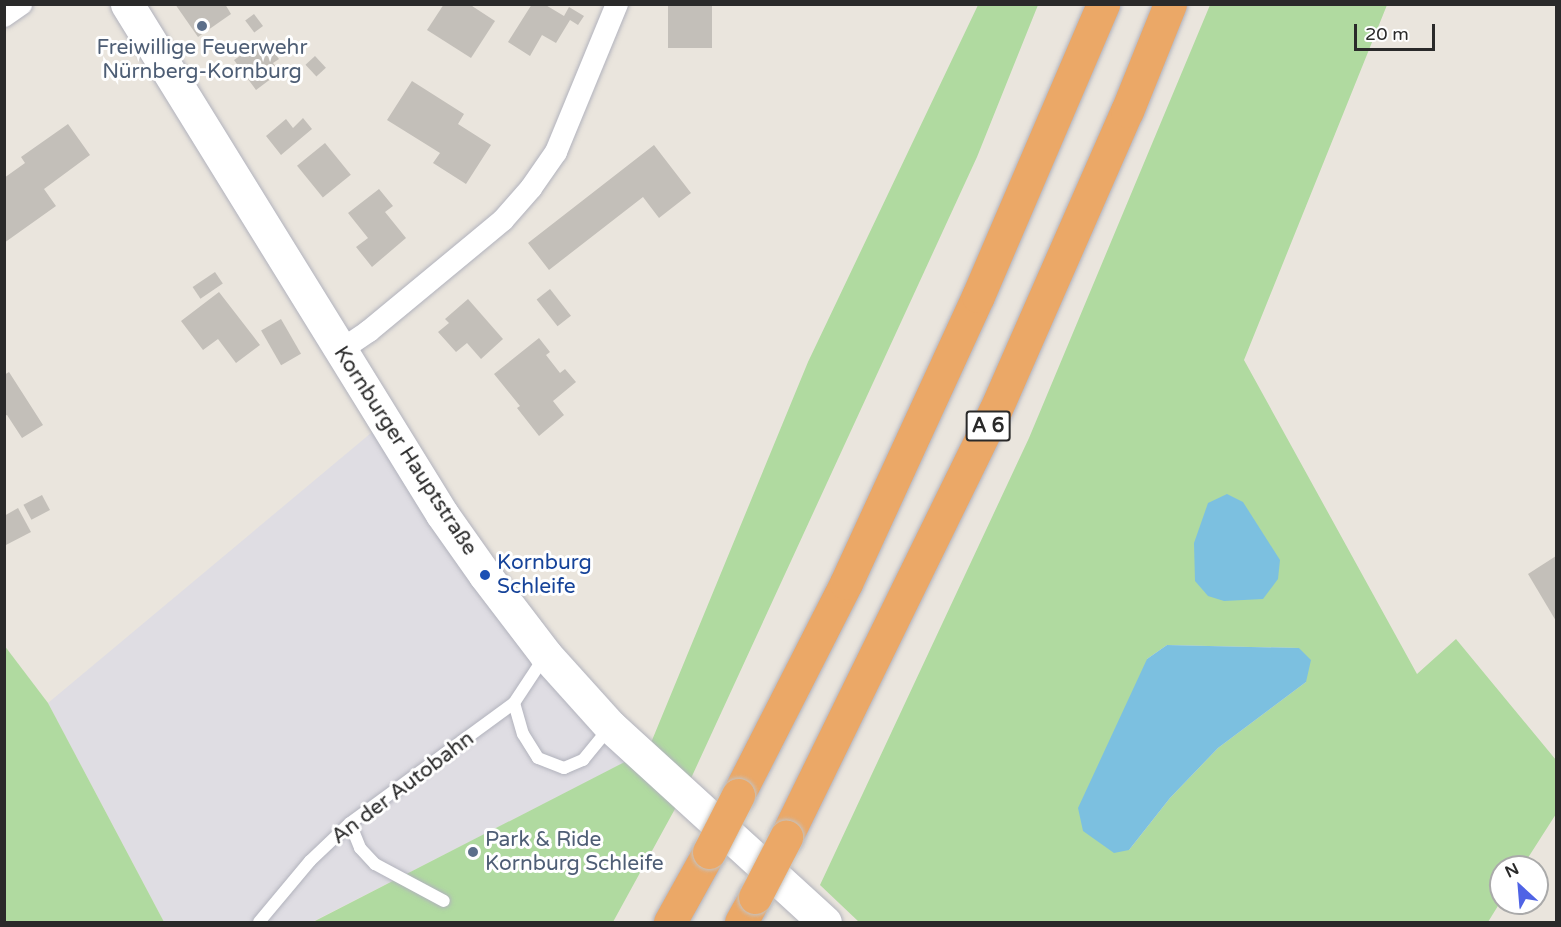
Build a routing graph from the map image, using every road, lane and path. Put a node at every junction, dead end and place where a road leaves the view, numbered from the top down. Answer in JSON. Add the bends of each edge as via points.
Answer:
{"nodes":[{"id":1,"x":21,"y":4,"type":"edge"},
{"id":2,"x":127,"y":4,"type":"edge"},
{"id":3,"x":617,"y":4,"type":"edge"},
{"id":4,"x":1103,"y":4,"type":"edge"},
{"id":5,"x":1170,"y":4,"type":"edge"},
{"id":6,"x":4,"y":16,"type":"edge"},
{"id":7,"x":341,"y":350,"type":"junction"},
{"id":8,"x":546,"y":655,"type":"junction"},
{"id":9,"x":514,"y":703,"type":"junction"},
{"id":10,"x":610,"y":726,"type":"junction"},
{"id":11,"x":350,"y":823,"type":"junction"},
{"id":12,"x":444,"y":901,"type":"dead end"},
{"id":13,"x":748,"y":910,"type":"edge"},
{"id":14,"x":259,"y":922,"type":"edge"},
{"id":15,"x":670,"y":922,"type":"edge"},
{"id":16,"x":825,"y":922,"type":"edge"}],
"edges":[{"from":1,"to":6,"type":"street"},
{"from":2,"to":7,"type":"main road","name":"Kornburger Hauptstraße"},
{"from":3,"to":7,"type":"street","via":[[556,152],[531,188],[503,220]]},
{"from":4,"to":15,"type":"highway","bridge":true,"via":[[964,328],[846,583]]},
{"from":5,"to":13,"type":"highway","number":"A 6","bridge":true,"via":[[1128,111],[995,411]]},
{"from":7,"to":8,"type":"main road","name":"Kornburger Hauptstraße","via":[[442,514]]},
{"from":8,"to":9,"type":"lane","name":"An der Autobahn"},
{"from":8,"to":10,"type":"main road","name":"Kornburger Hauptstraße"},
{"from":9,"to":10,"type":"lane","via":[[523,734],[538,758],[564,768],[583,760]]},
{"from":9,"to":11,"type":"lane","name":"An der Autobahn"},
{"from":10,"to":16,"type":"main road","name":"Kornburger Hauptstraße"},
{"from":11,"to":12,"type":"lane","via":[[360,848],[375,864]]},
{"from":11,"to":14,"type":"lane","name":"An der Autobahn","via":[[310,861]]}]}
